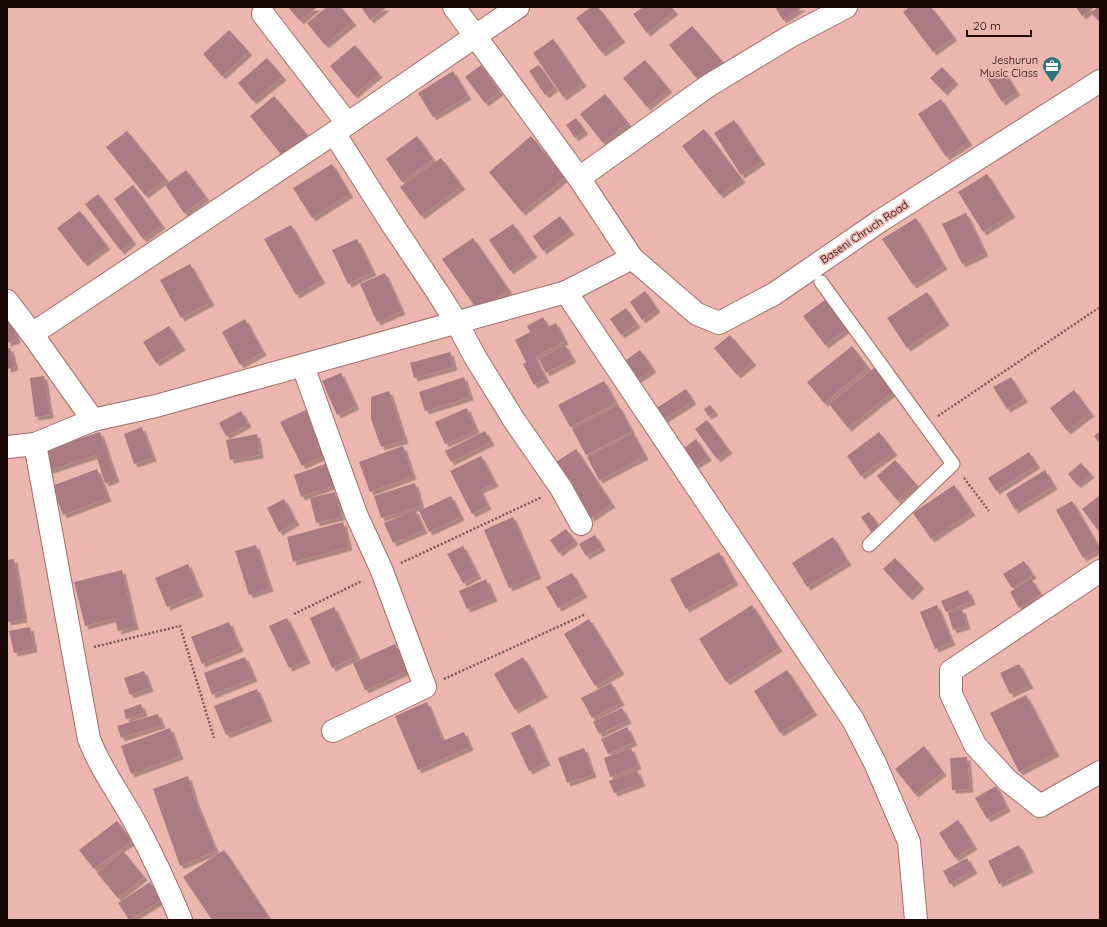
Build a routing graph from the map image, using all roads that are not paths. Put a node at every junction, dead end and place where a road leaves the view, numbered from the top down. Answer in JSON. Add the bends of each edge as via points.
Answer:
{"nodes":[{"id":1,"x":454,"y":7,"type":"edge"},
{"id":2,"x":518,"y":7,"type":"edge"},
{"id":3,"x":846,"y":7,"type":"edge"},
{"id":4,"x":263,"y":14,"type":"dead end"},
{"id":5,"x":474,"y":36,"type":"junction"},
{"id":6,"x":1100,"y":81,"type":"edge"},
{"id":7,"x":340,"y":128,"type":"junction"},
{"id":8,"x":579,"y":178,"type":"junction"},
{"id":9,"x":632,"y":258,"type":"junction"},
{"id":10,"x":821,"y":282,"type":"dead end"},
{"id":11,"x":566,"y":292,"type":"junction"},
{"id":12,"x":7,"y":301,"type":"edge"},
{"id":13,"x":457,"y":323,"type":"junction"},
{"id":14,"x":32,"y":334,"type":"junction"},
{"id":15,"x":302,"y":366,"type":"junction"},
{"id":16,"x":93,"y":420,"type":"junction"},
{"id":17,"x":35,"y":444,"type":"junction"},
{"id":18,"x":7,"y":447,"type":"edge"},
{"id":19,"x":581,"y":524,"type":"dead end"},
{"id":20,"x":869,"y":545,"type":"dead end"},
{"id":21,"x":1100,"y":571,"type":"edge"},
{"id":22,"x":333,"y":731,"type":"dead end"},
{"id":23,"x":1100,"y":772,"type":"edge"},
{"id":24,"x":181,"y":920,"type":"edge"},
{"id":25,"x":916,"y":920,"type":"edge"}],
"edges":[{"from":1,"to":5,"type":"street"},
{"from":2,"to":5,"type":"street"},
{"from":3,"to":8,"type":"street","via":[[789,37],[708,86]]},
{"from":4,"to":7,"type":"street"},
{"from":5,"to":7,"type":"street"},
{"from":5,"to":8,"type":"street"},
{"from":6,"to":9,"type":"street","name":"Baseni Chruch Road","via":[[880,221],[774,294],[719,323],[698,314]]},
{"from":7,"to":13,"type":"street"},
{"from":7,"to":14,"type":"street"},
{"from":8,"to":9,"type":"street"},
{"from":9,"to":11,"type":"street"},
{"from":10,"to":20,"type":"lane","via":[[953,464]]},
{"from":11,"to":13,"type":"street"},
{"from":11,"to":25,"type":"street","via":[[853,720],[875,763],[909,842]]},
{"from":12,"to":14,"type":"street"},
{"from":13,"to":15,"type":"street"},
{"from":13,"to":19,"type":"street","via":[[475,357],[561,488]]},
{"from":14,"to":16,"type":"street"},
{"from":15,"to":16,"type":"street","via":[[156,406]]},
{"from":15,"to":22,"type":"street","via":[[356,514],[382,571],[425,687]]},
{"from":16,"to":17,"type":"street"},
{"from":17,"to":18,"type":"street"},
{"from":17,"to":24,"type":"street","via":[[89,739],[96,758],[138,826]]},
{"from":21,"to":23,"type":"street","via":[[951,671],[951,694],[975,745],[1007,780],[1040,806]]}]}
